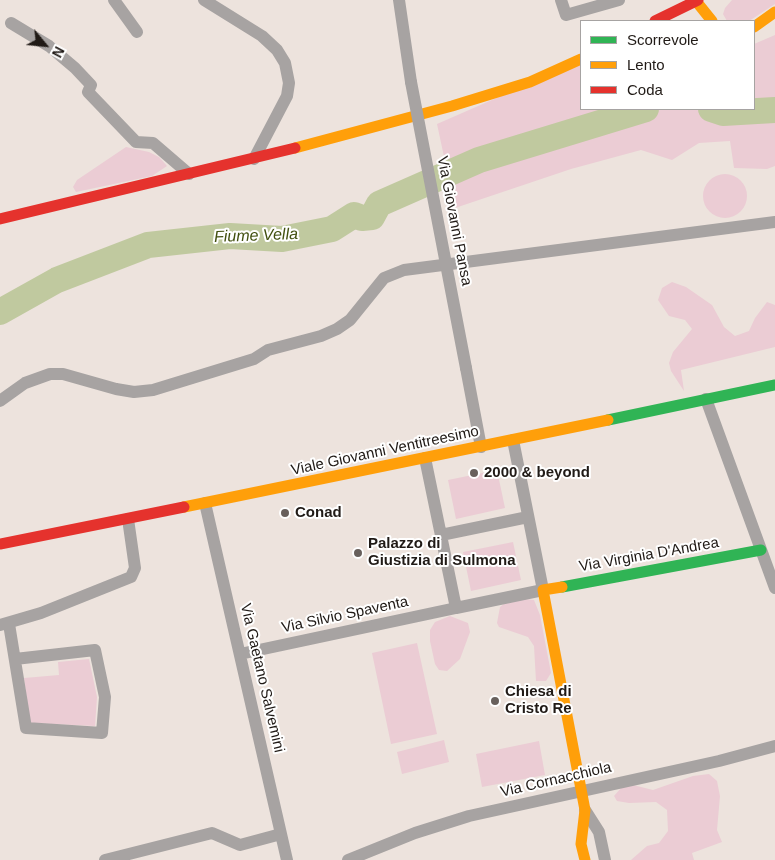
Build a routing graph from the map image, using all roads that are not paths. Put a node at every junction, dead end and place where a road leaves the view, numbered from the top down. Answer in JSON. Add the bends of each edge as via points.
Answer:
{"nodes":[{"id":1,"x":114,"y":0,"type":"edge"},
{"id":2,"x":204,"y":0,"type":"edge"},
{"id":3,"x":399,"y":0,"type":"edge"},
{"id":4,"x":561,"y":0,"type":"edge"},
{"id":5,"x":619,"y":0,"type":"edge"},
{"id":6,"x":697,"y":0,"type":"edge"},
{"id":7,"x":775,"y":12,"type":"edge"},
{"id":8,"x":658,"y":20,"type":"edge"},
{"id":9,"x":711,"y":20,"type":"edge"},
{"id":10,"x":11,"y":23,"type":"dead end"},
{"id":11,"x":755,"y":26,"type":"edge"},
{"id":12,"x":137,"y":32,"type":"dead end"},
{"id":13,"x":580,"y":59,"type":"edge"},
{"id":14,"x":254,"y":159,"type":"junction"},
{"id":15,"x":189,"y":174,"type":"junction"},
{"id":16,"x":0,"y":219,"type":"edge"},
{"id":17,"x":775,"y":222,"type":"edge"},
{"id":18,"x":775,"y":385,"type":"edge"},
{"id":19,"x":706,"y":399,"type":"junction"},
{"id":20,"x":0,"y":401,"type":"edge"},
{"id":21,"x":512,"y":440,"type":"junction"},
{"id":22,"x":481,"y":447,"type":"junction"},
{"id":23,"x":425,"y":458,"type":"junction"},
{"id":24,"x":205,"y":503,"type":"junction"},
{"id":25,"x":528,"y":517,"type":"junction"},
{"id":26,"x":128,"y":519,"type":"junction"},
{"id":27,"x":441,"y":535,"type":"junction"},
{"id":28,"x":0,"y":544,"type":"edge"},
{"id":29,"x":761,"y":550,"type":"junction"},
{"id":30,"x":775,"y":588,"type":"edge"},
{"id":31,"x":543,"y":590,"type":"junction"},
{"id":32,"x":456,"y":608,"type":"junction"},
{"id":33,"x":5,"y":624,"type":"edge"},
{"id":34,"x":240,"y":654,"type":"junction"},
{"id":35,"x":15,"y":659,"type":"junction"},
{"id":36,"x":775,"y":746,"type":"edge"},
{"id":37,"x":582,"y":790,"type":"junction"},
{"id":38,"x":586,"y":810,"type":"junction"},
{"id":39,"x":281,"y":834,"type":"junction"},
{"id":40,"x":105,"y":860,"type":"edge"},
{"id":41,"x":287,"y":860,"type":"edge"},
{"id":42,"x":348,"y":860,"type":"edge"},
{"id":43,"x":585,"y":860,"type":"edge"},
{"id":44,"x":605,"y":860,"type":"edge"}],
"edges":[{"from":1,"to":12,"type":"street"},
{"from":2,"to":14,"type":"street","via":[[262,36],[285,63],[289,83],[287,96]]},
{"from":3,"to":22,"type":"street","name":"Via Giovanni Pansa","bridge":true,"via":[[411,82]]},
{"from":4,"to":5,"type":"street","via":[[566,15]]},
{"from":6,"to":8,"type":"street"},
{"from":6,"to":9,"type":"street"},
{"from":7,"to":11,"type":"street"},
{"from":10,"to":15,"type":"street","via":[[49,46],[75,68],[91,85],[88,92],[136,142],[153,144]]},
{"from":13,"to":14,"type":"street","via":[[504,91]]},
{"from":14,"to":15,"type":"street"},
{"from":15,"to":16,"type":"street"},
{"from":17,"to":20,"type":"street","via":[[404,270],[384,278],[350,320],[337,329],[268,350],[254,359],[153,390],[134,392],[69,375],[50,374],[30,380]]},
{"from":18,"to":19,"type":"street","name":"Viale Giovanni Ventitreesimo"},
{"from":19,"to":21,"type":"street","name":"Viale Giovanni Ventitreesimo"},
{"from":19,"to":29,"type":"street"},
{"from":21,"to":22,"type":"street","name":"Viale Giovanni Ventitreesimo"},
{"from":21,"to":25,"type":"street"},
{"from":22,"to":23,"type":"street","name":"Viale Giovanni Ventitreesimo"},
{"from":23,"to":24,"type":"street","name":"Viale Giovanni Ventitreesimo"},
{"from":23,"to":27,"type":"street"},
{"from":24,"to":26,"type":"street","name":"Viale Giovanni Ventitreesimo"},
{"from":24,"to":34,"type":"street","name":"Via Gaetano Salvemini"},
{"from":25,"to":27,"type":"street"},
{"from":25,"to":31,"type":"street"},
{"from":26,"to":28,"type":"street","name":"Viale Giovanni Ventitreesimo"},
{"from":26,"to":33,"type":"street","via":[[135,568],[132,576]]},
{"from":27,"to":32,"type":"street"},
{"from":29,"to":30,"type":"street"},
{"from":29,"to":31,"type":"street","name":"Via Virginia D'Andrea"},
{"from":31,"to":32,"type":"street","name":"Via Silvio Spaventa"},
{"from":31,"to":37,"type":"street"},
{"from":32,"to":34,"type":"street","name":"Via Silvio Spaventa"},
{"from":33,"to":35,"type":"street"},
{"from":34,"to":39,"type":"street","name":"Via Gaetano Salvemini"},
{"from":35,"to":35,"type":"street","via":[[26,728],[102,733],[104,697],[95,650]]},
{"from":36,"to":37,"type":"street","name":"Via Cornacchiola"},
{"from":37,"to":38,"type":"street"},
{"from":37,"to":42,"type":"street","name":"Via Cornacchiola","via":[[441,824]]},
{"from":38,"to":43,"type":"street","via":[[581,844]]},
{"from":38,"to":44,"type":"street","via":[[599,832]]},
{"from":39,"to":40,"type":"street","via":[[240,845],[212,833]]},
{"from":39,"to":41,"type":"street","name":"Via Gaetano Salvemini"}]}
